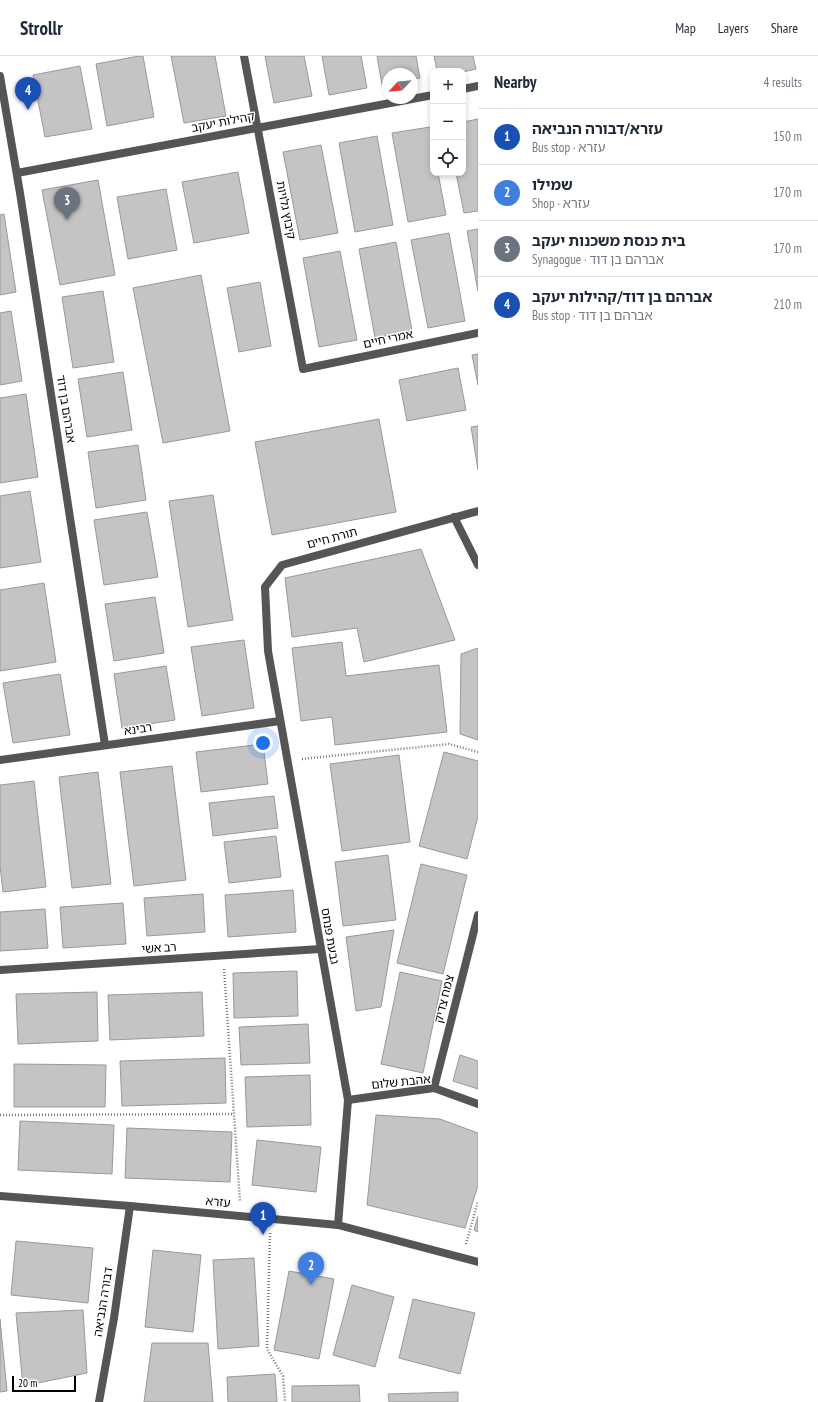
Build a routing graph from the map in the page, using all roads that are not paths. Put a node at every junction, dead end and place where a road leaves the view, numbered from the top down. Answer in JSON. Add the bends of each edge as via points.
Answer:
{"nodes":[{"id":1,"x":244,"y":56,"type":"edge"},
{"id":2,"x":0,"y":76,"type":"edge"},
{"id":3,"x":478,"y":86,"type":"edge"},
{"id":4,"x":466,"y":88,"type":"edge"},
{"id":5,"x":430,"y":96,"type":"edge"},
{"id":6,"x":258,"y":127,"type":"junction"},
{"id":7,"x":17,"y":172,"type":"junction"},
{"id":8,"x":478,"y":333,"type":"edge"},
{"id":9,"x":303,"y":369,"type":"joint"},
{"id":10,"x":478,"y":511,"type":"edge"},
{"id":11,"x":454,"y":517,"type":"junction"},
{"id":12,"x":478,"y":565,"type":"edge"},
{"id":13,"x":268,"y":651,"type":"joint"},
{"id":14,"x":280,"y":721,"type":"junction"},
{"id":15,"x":105,"y":745,"type":"junction"},
{"id":16,"x":0,"y":760,"type":"edge"},
{"id":17,"x":478,"y":915,"type":"edge"},
{"id":18,"x":320,"y":950,"type":"junction"},
{"id":19,"x":0,"y":970,"type":"edge"},
{"id":20,"x":434,"y":1088,"type":"junction"},
{"id":21,"x":348,"y":1100,"type":"junction"},
{"id":22,"x":478,"y":1104,"type":"edge"},
{"id":23,"x":0,"y":1196,"type":"edge"},
{"id":24,"x":130,"y":1206,"type":"junction"},
{"id":25,"x":338,"y":1225,"type":"junction"},
{"id":26,"x":478,"y":1262,"type":"edge"},
{"id":27,"x":97,"y":1402,"type":"edge"}],
"edges":[{"from":1,"to":6,"type":"street","name":"קיבוץ גלויות"},
{"from":2,"to":7,"type":"street","name":"אברהם בן דוד"},
{"from":3,"to":4,"type":"street"},
{"from":5,"to":6,"type":"street","name":"קהילות יעקב"},
{"from":6,"to":7,"type":"street","name":"קהילות יעקב"},
{"from":6,"to":9,"type":"street","name":"קיבוץ גלויות"},
{"from":7,"to":15,"type":"street","name":"אברהם בן דוד"},
{"from":8,"to":9,"type":"street","name":"אמרי חיים"},
{"from":10,"to":11,"type":"street","name":"תורת חיים"},
{"from":11,"to":12,"type":"street"},
{"from":11,"to":13,"type":"street","name":"תורת חיים","via":[[282,565],[264,587]]},
{"from":13,"to":14,"type":"street","name":"גבעת פנחס"},
{"from":14,"to":15,"type":"street","name":"רבינא"},
{"from":14,"to":18,"type":"street","name":"גבעת פנחס"},
{"from":15,"to":16,"type":"street","name":"רבינא"},
{"from":17,"to":20,"type":"street","name":"צמח צדיק"},
{"from":18,"to":19,"type":"street","name":"רב אשי"},
{"from":18,"to":21,"type":"street","name":"גבעת פנחס"},
{"from":20,"to":21,"type":"street","name":"אהבת שלום"},
{"from":20,"to":22,"type":"street","name":"אהבת שלום"},
{"from":21,"to":25,"type":"street","name":"גבעת פנחס"},
{"from":23,"to":24,"type":"street","name":"עזרא"},
{"from":24,"to":25,"type":"street","name":"עזרא"},
{"from":24,"to":27,"type":"street","name":"דבורה הנביאה","via":[[114,1318]]},
{"from":25,"to":26,"type":"street","name":"עזרא"}]}
